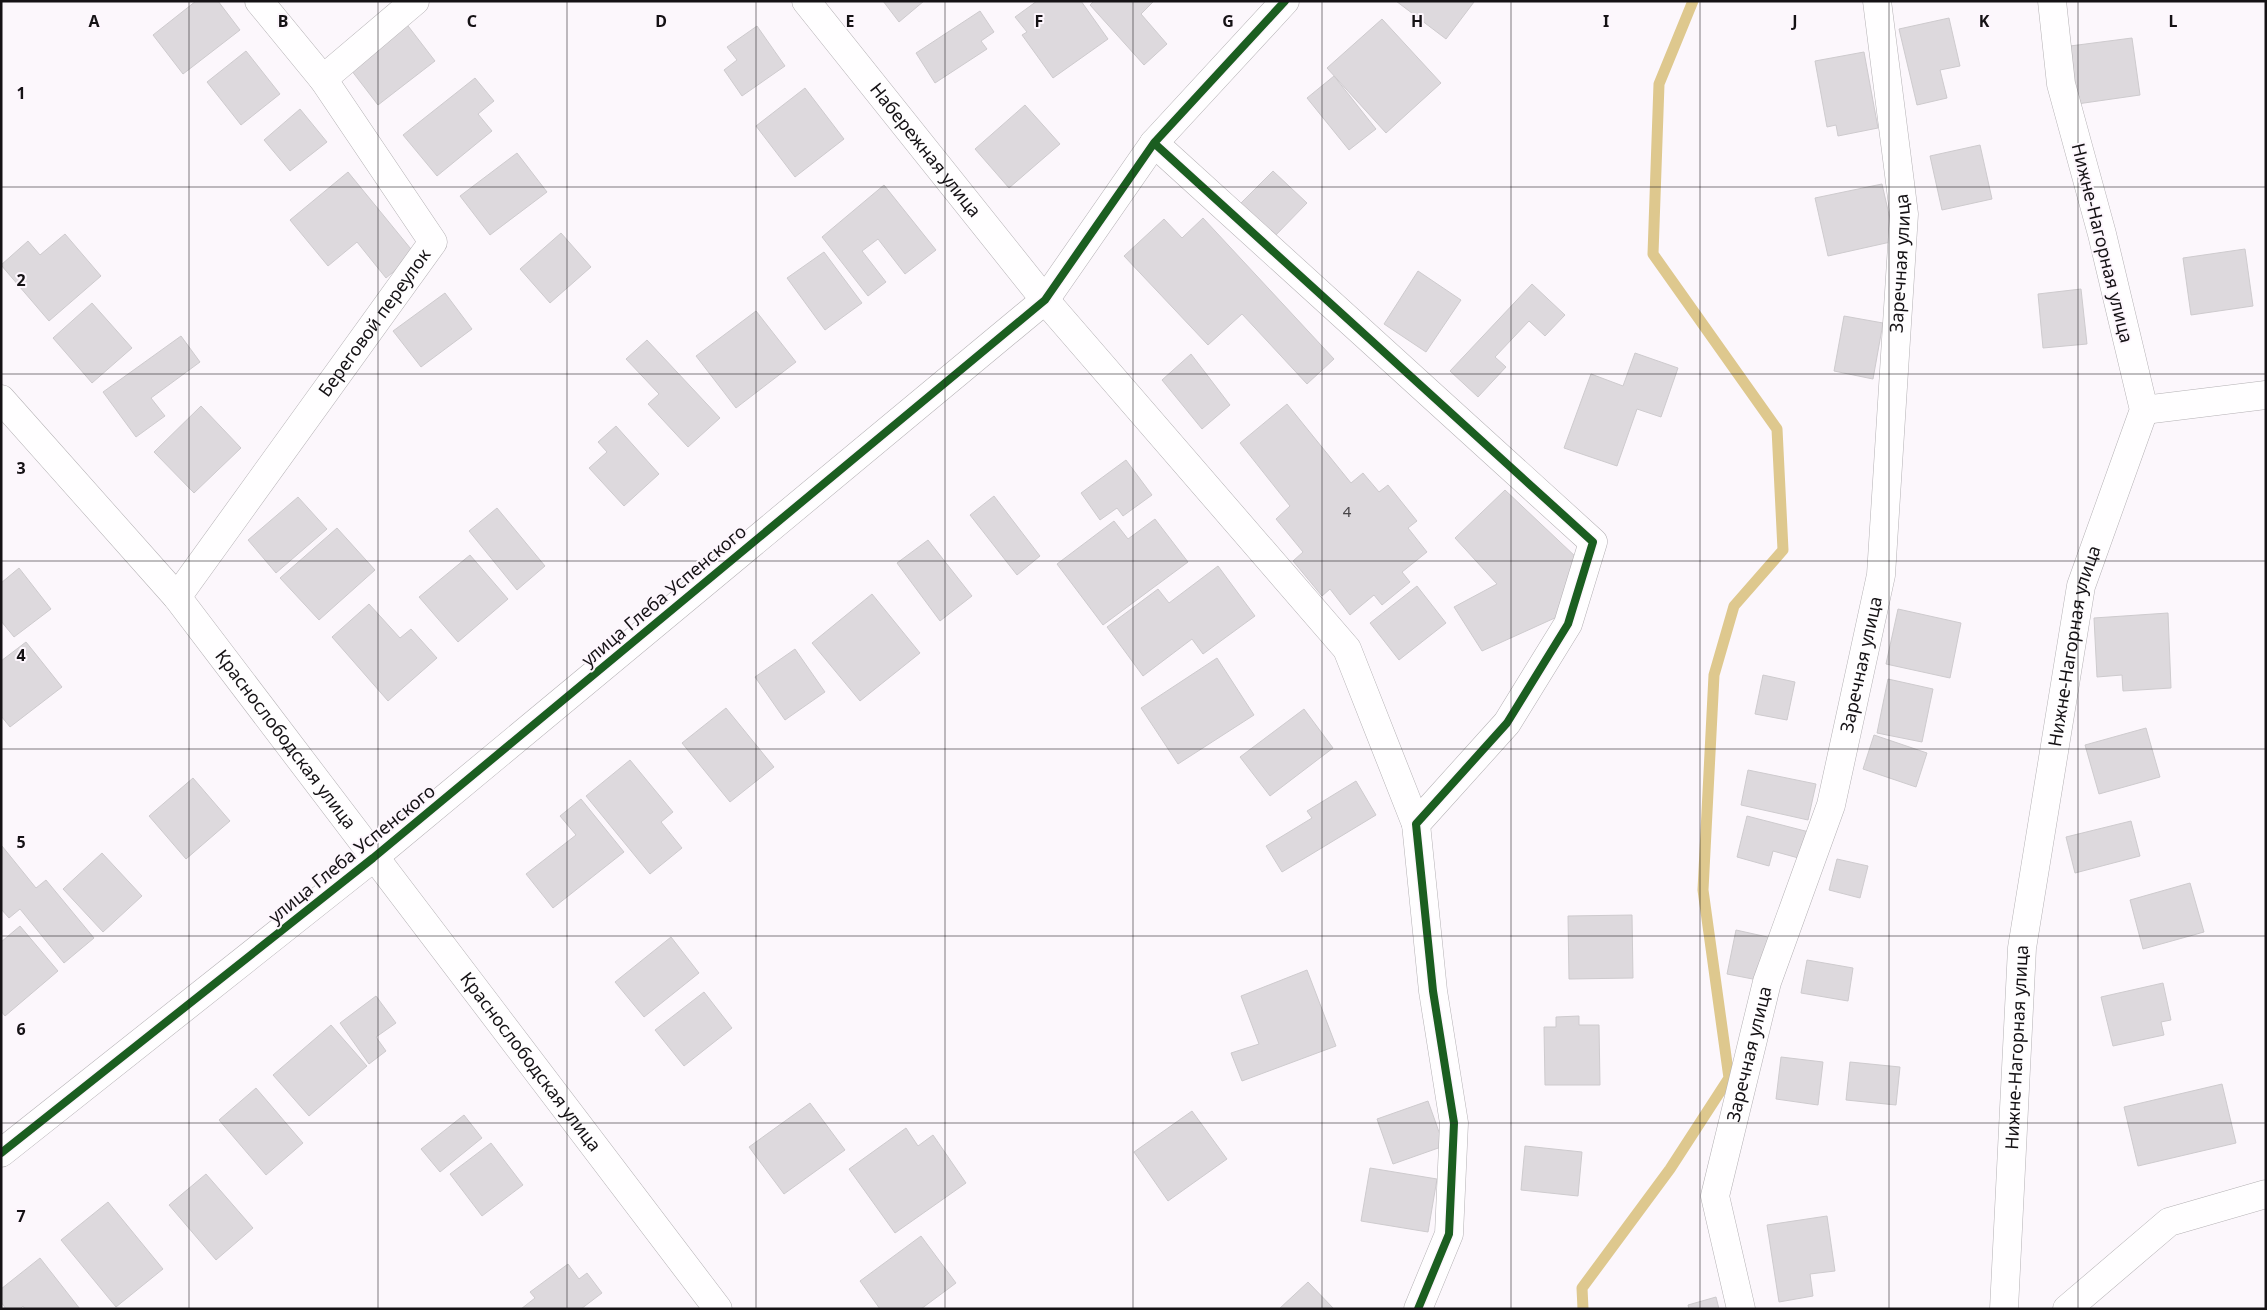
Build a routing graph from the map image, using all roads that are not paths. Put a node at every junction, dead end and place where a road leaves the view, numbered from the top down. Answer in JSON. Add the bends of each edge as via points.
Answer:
{"nodes":[{"id":1,"x":259,"y":1,"type":"edge"},
{"id":2,"x":415,"y":1,"type":"edge"},
{"id":3,"x":806,"y":1,"type":"edge"},
{"id":4,"x":1284,"y":1,"type":"edge"},
{"id":5,"x":1877,"y":1,"type":"edge"},
{"id":6,"x":2052,"y":1,"type":"edge"},
{"id":7,"x":323,"y":79,"type":"junction"},
{"id":8,"x":1154,"y":143,"type":"junction"},
{"id":9,"x":1044,"y":300,"type":"junction"},
{"id":10,"x":2266,"y":395,"type":"edge"},
{"id":11,"x":1,"y":398,"type":"edge"},
{"id":12,"x":2144,"y":410,"type":"junction"},
{"id":13,"x":177,"y":597,"type":"junction"},
{"id":14,"x":1416,"y":824,"type":"junction"},
{"id":15,"x":373,"y":858,"type":"junction"},
{"id":16,"x":1,"y":1153,"type":"edge"},
{"id":17,"x":2266,"y":1194,"type":"edge"},
{"id":18,"x":718,"y":1309,"type":"edge"},
{"id":19,"x":1418,"y":1309,"type":"edge"},
{"id":20,"x":1741,"y":1309,"type":"edge"},
{"id":21,"x":2004,"y":1309,"type":"edge"},
{"id":22,"x":2067,"y":1309,"type":"edge"}],
"edges":[{"from":1,"to":7,"type":"street","name":"Береговой переулок"},
{"from":2,"to":7,"type":"street"},
{"from":3,"to":9,"type":"street","name":"Набережная улица"},
{"from":4,"to":8,"type":"street","name":"улица Глеба Успенского"},
{"from":5,"to":20,"type":"street","name":"Заречная улица","via":[[1904,214],[1881,575],[1831,805],[1767,982],[1715,1196]]},
{"from":6,"to":12,"type":"street","name":"Нижне-Нагорная улица","via":[[2061,84],[2102,234]]},
{"from":7,"to":13,"type":"street","name":"Береговой переулок","via":[[434,242]]},
{"from":8,"to":9,"type":"street","name":"улица Глеба Успенского"},
{"from":8,"to":14,"type":"street","via":[[1592,542],[1568,624],[1507,723]]},
{"from":9,"to":14,"type":"street","name":"Набережная улица","via":[[1347,649]]},
{"from":9,"to":15,"type":"street","name":"улица Глеба Успенского"},
{"from":10,"to":12,"type":"street"},
{"from":11,"to":13,"type":"street","name":"Краснослободская улица"},
{"from":12,"to":21,"type":"street","name":"Нижне-Нагорная улица","via":[[2081,586],[2022,948]]},
{"from":13,"to":15,"type":"street","name":"Краснослободская улица"},
{"from":14,"to":19,"type":"street","name":"Набережная улица","via":[[1433,990],[1454,1123],[1449,1234]]},
{"from":15,"to":16,"type":"street","name":"улица Глеба Успенского"},
{"from":15,"to":18,"type":"street","name":"Краснослободская улица"},
{"from":17,"to":22,"type":"street","via":[[2169,1222]]}]}
